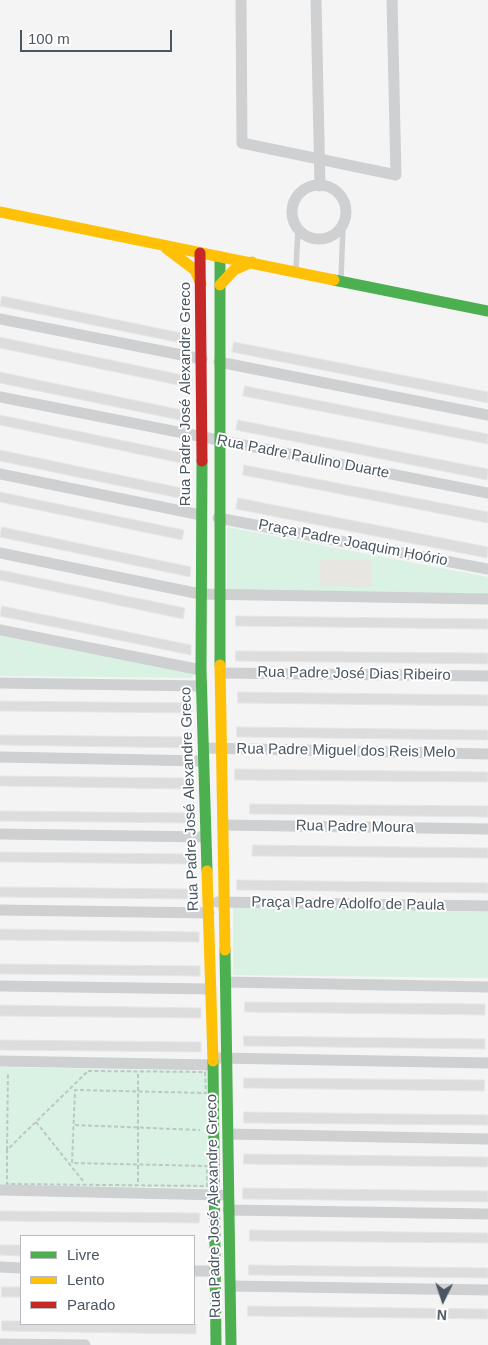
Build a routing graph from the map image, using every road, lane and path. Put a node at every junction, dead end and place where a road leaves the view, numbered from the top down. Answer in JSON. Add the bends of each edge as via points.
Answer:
{"nodes":[{"id":1,"x":241,"y":0,"type":"edge"},
{"id":2,"x":316,"y":0,"type":"edge"},
{"id":3,"x":392,"y":0,"type":"edge"},
{"id":4,"x":319,"y":160,"type":"junction"},
{"id":5,"x":320,"y":186,"type":"junction"},
{"id":6,"x":0,"y":212,"type":"edge"},
{"id":7,"x":342,"y":226,"type":"junction"},
{"id":8,"x":298,"y":229,"type":"junction"},
{"id":9,"x":161,"y":245,"type":"junction"},
{"id":10,"x":200,"y":253,"type":"junction"},
{"id":11,"x":220,"y":257,"type":"junction"},
{"id":12,"x":252,"y":262,"type":"junction"},
{"id":13,"x":296,"y":271,"type":"junction"},
{"id":14,"x":341,"y":281,"type":"junction"},
{"id":15,"x":201,"y":284,"type":"junction"},
{"id":16,"x":220,"y":285,"type":"junction"},
{"id":17,"x":488,"y":311,"type":"edge"},
{"id":18,"x":0,"y":320,"type":"edge"},
{"id":19,"x":202,"y":359,"type":"junction"},
{"id":20,"x":219,"y":362,"type":"junction"},
{"id":21,"x":0,"y":397,"type":"edge"},
{"id":22,"x":488,"y":415,"type":"edge"},
{"id":23,"x":203,"y":437,"type":"junction"},
{"id":24,"x":219,"y":440,"type":"junction"},
{"id":25,"x":0,"y":474,"type":"edge"},
{"id":26,"x":488,"y":493,"type":"edge"},
{"id":27,"x":201,"y":515,"type":"junction"},
{"id":28,"x":218,"y":518,"type":"junction"},
{"id":29,"x":0,"y":553,"type":"edge"},
{"id":30,"x":488,"y":568,"type":"edge"},
{"id":31,"x":200,"y":594,"type":"junction"},
{"id":32,"x":218,"y":596,"type":"junction"},
{"id":33,"x":488,"y":599,"type":"edge"},
{"id":34,"x":0,"y":630,"type":"edge"},
{"id":35,"x":202,"y":670,"type":"junction"},
{"id":36,"x":220,"y":673,"type":"junction"},
{"id":37,"x":488,"y":676,"type":"edge"},
{"id":38,"x":0,"y":683,"type":"edge"},
{"id":39,"x":202,"y":686,"type":"junction"},
{"id":40,"x":204,"y":748,"type":"junction"},
{"id":41,"x":221,"y":748,"type":"junction"},
{"id":42,"x":488,"y":754,"type":"edge"},
{"id":43,"x":0,"y":757,"type":"edge"},
{"id":44,"x":204,"y":761,"type":"junction"},
{"id":45,"x":223,"y":825,"type":"junction"},
{"id":46,"x":488,"y":829,"type":"edge"},
{"id":47,"x":0,"y":834,"type":"edge"},
{"id":48,"x":206,"y":837,"type":"junction"},
{"id":49,"x":224,"y":902,"type":"junction"},
{"id":50,"x":488,"y":906,"type":"edge"},
{"id":51,"x":208,"y":908,"type":"junction"},
{"id":52,"x":0,"y":910,"type":"edge"},
{"id":53,"x":226,"y":982,"type":"junction"},
{"id":54,"x":0,"y":986,"type":"edge"},
{"id":55,"x":488,"y":987,"type":"edge"},
{"id":56,"x":211,"y":989,"type":"junction"},
{"id":57,"x":227,"y":1058,"type":"junction"},
{"id":58,"x":213,"y":1061,"type":"junction"},
{"id":59,"x":488,"y":1063,"type":"edge"},
{"id":60,"x":4,"y":1065,"type":"edge"},
{"id":61,"x":80,"y":1070,"type":"dead end"},
{"id":62,"x":88,"y":1071,"type":"junction"},
{"id":63,"x":138,"y":1092,"type":"junction"},
{"id":64,"x":206,"y":1093,"type":"dead end"},
{"id":65,"x":36,"y":1122,"type":"junction"},
{"id":66,"x":74,"y":1125,"type":"junction"},
{"id":67,"x":138,"y":1128,"type":"junction"},
{"id":68,"x":202,"y":1130,"type":"dead end"},
{"id":69,"x":229,"y":1134,"type":"junction"},
{"id":70,"x":488,"y":1139,"type":"edge"},
{"id":71,"x":7,"y":1150,"type":"junction"},
{"id":72,"x":138,"y":1164,"type":"junction"},
{"id":73,"x":208,"y":1166,"type":"dead end"},
{"id":74,"x":86,"y":1185,"type":"dead end"},
{"id":75,"x":3,"y":1187,"type":"edge"},
{"id":76,"x":138,"y":1193,"type":"junction"},
{"id":77,"x":215,"y":1195,"type":"junction"},
{"id":78,"x":228,"y":1195,"type":"junction"},
{"id":79,"x":228,"y":1210,"type":"junction"},
{"id":80,"x":488,"y":1214,"type":"edge"},
{"id":81,"x":0,"y":1267,"type":"edge"},
{"id":82,"x":20,"y":1268,"type":"edge"},
{"id":83,"x":195,"y":1271,"type":"edge"},
{"id":84,"x":215,"y":1272,"type":"junction"},
{"id":85,"x":231,"y":1286,"type":"junction"},
{"id":86,"x":488,"y":1290,"type":"edge"},
{"id":87,"x":0,"y":1344,"type":"edge"},
{"id":88,"x":85,"y":1345,"type":"edge"},
{"id":89,"x":216,"y":1345,"type":"edge"},
{"id":90,"x":231,"y":1345,"type":"edge"}],
"edges":[{"from":1,"to":4,"type":"street","via":[[242,143]]},
{"from":2,"to":4,"type":"street"},
{"from":3,"to":4,"type":"street","via":[[396,175]]},
{"from":4,"to":5,"type":"street"},
{"from":5,"to":7,"type":"street","via":[[329,187],[343,200],[346,218]]},
{"from":5,"to":8,"type":"street","via":[[303,190],[293,204],[293,222]]},
{"from":6,"to":9,"type":"street"},
{"from":7,"to":8,"type":"street","via":[[337,233],[321,240],[304,235]]},
{"from":7,"to":14,"type":"lane"},
{"from":8,"to":13,"type":"lane"},
{"from":9,"to":10,"type":"street"},
{"from":9,"to":15,"type":"street","via":[[194,270]]},
{"from":10,"to":11,"type":"street"},
{"from":10,"to":15,"type":"street","name":"Rua Padre José Alexandre Greco"},
{"from":11,"to":12,"type":"street"},
{"from":11,"to":16,"type":"street","name":"Rua Padre José Alexandre Greco"},
{"from":12,"to":13,"type":"street"},
{"from":12,"to":16,"type":"street","via":[[227,274]]},
{"from":13,"to":14,"type":"street"},
{"from":14,"to":17,"type":"street"},
{"from":15,"to":19,"type":"street","name":"Rua Padre José Alexandre Greco"},
{"from":16,"to":20,"type":"street","name":"Rua Padre José Alexandre Greco"},
{"from":18,"to":19,"type":"street"},
{"from":19,"to":23,"type":"street","name":"Rua Padre José Alexandre Greco"},
{"from":20,"to":22,"type":"street"},
{"from":20,"to":24,"type":"street","name":"Rua Padre José Alexandre Greco"},
{"from":21,"to":23,"type":"street","name":"Rua Padre Paulino Duarte"},
{"from":23,"to":24,"type":"street","name":"Rua Padre Paulino Duarte"},
{"from":23,"to":27,"type":"street","name":"Rua Padre José Alexandre Greco"},
{"from":24,"to":26,"type":"street","name":"Rua Padre Paulino Duarte"},
{"from":24,"to":28,"type":"street","name":"Rua Padre José Alexandre Greco"},
{"from":25,"to":27,"type":"street"},
{"from":27,"to":31,"type":"street","name":"Rua Padre José Alexandre Greco"},
{"from":28,"to":30,"type":"street","name":"Praça Padre Joaquim Hoório"},
{"from":28,"to":32,"type":"street","name":"Rua Padre José Alexandre Greco"},
{"from":29,"to":31,"type":"street"},
{"from":31,"to":32,"type":"street"},
{"from":31,"to":35,"type":"street","name":"Rua Padre José Alexandre Greco"},
{"from":32,"to":33,"type":"street"},
{"from":32,"to":36,"type":"street","name":"Rua Padre José Alexandre Greco"},
{"from":34,"to":35,"type":"street"},
{"from":35,"to":39,"type":"street","name":"Rua Padre José Alexandre Greco"},
{"from":36,"to":37,"type":"street","name":"Rua Padre José Dias Ribeiro"},
{"from":36,"to":41,"type":"street","name":"Rua Padre José Alexandre Greco"},
{"from":38,"to":39,"type":"street"},
{"from":39,"to":40,"type":"street","name":"Rua Padre José Alexandre Greco"},
{"from":40,"to":41,"type":"street","name":"Rua Padre Miguel dos Reis Melo"},
{"from":40,"to":44,"type":"street","name":"Rua Padre José Alexandre Greco"},
{"from":41,"to":42,"type":"street","name":"Rua Padre Miguel dos Reis Melo"},
{"from":41,"to":45,"type":"street","name":"Rua Padre José Alexandre Greco"},
{"from":43,"to":44,"type":"street"},
{"from":44,"to":48,"type":"street","name":"Rua Padre José Alexandre Greco"},
{"from":45,"to":46,"type":"street","name":"Rua Padre Moura"},
{"from":45,"to":49,"type":"street","name":"Rua Padre José Alexandre Greco"},
{"from":47,"to":48,"type":"street"},
{"from":48,"to":51,"type":"street","name":"Rua Padre José Alexandre Greco"},
{"from":49,"to":50,"type":"street","name":"Praça Padre Adolfo de Paula"},
{"from":49,"to":51,"type":"street","name":"Praça Padre Adolfo de Paula"},
{"from":49,"to":53,"type":"street","name":"Rua Padre José Alexandre Greco"},
{"from":51,"to":52,"type":"street","name":"Praça Padre Adolfo de Paula"},
{"from":51,"to":56,"type":"street","name":"Rua Padre José Alexandre Greco"},
{"from":53,"to":55,"type":"street"},
{"from":53,"to":57,"type":"street","name":"Rua Padre José Alexandre Greco"},
{"from":54,"to":56,"type":"street"},
{"from":56,"to":58,"type":"street","name":"Rua Padre José Alexandre Greco"},
{"from":57,"to":58,"type":"street"},
{"from":57,"to":59,"type":"street"},
{"from":57,"to":69,"type":"street","name":"Rua Padre José Alexandre Greco"},
{"from":58,"to":60,"type":"street"},
{"from":58,"to":77,"type":"street","name":"Rua Padre José Alexandre Greco"},
{"from":60,"to":71,"type":"path"},
{"from":61,"to":62,"type":"path"},
{"from":62,"to":63,"type":"path","via":[[138,1071]]},
{"from":62,"to":65,"type":"path"},
{"from":63,"to":64,"type":"path"},
{"from":63,"to":66,"type":"path","via":[[75,1090]]},
{"from":63,"to":67,"type":"path"},
{"from":65,"to":71,"type":"path"},
{"from":65,"to":74,"type":"path"},
{"from":66,"to":67,"type":"path"},
{"from":66,"to":72,"type":"path","via":[[72,1162]]},
{"from":67,"to":68,"type":"path"},
{"from":67,"to":72,"type":"path"},
{"from":69,"to":70,"type":"street"},
{"from":69,"to":78,"type":"street","name":"Rua Padre José Alexandre Greco"},
{"from":71,"to":75,"type":"path"},
{"from":72,"to":73,"type":"path"},
{"from":72,"to":76,"type":"path"},
{"from":75,"to":76,"type":"street"},
{"from":76,"to":77,"type":"street"},
{"from":77,"to":78,"type":"street"},
{"from":77,"to":84,"type":"street","name":"Rua Padre José Alexandre Greco"},
{"from":78,"to":79,"type":"street","name":"Rua Padre José Alexandre Greco"},
{"from":79,"to":80,"type":"street"},
{"from":79,"to":85,"type":"street","name":"Rua Padre José Alexandre Greco"},
{"from":81,"to":82,"type":"street"},
{"from":83,"to":84,"type":"street"},
{"from":84,"to":89,"type":"street","name":"Rua Padre José Alexandre Greco"},
{"from":85,"to":86,"type":"street"},
{"from":85,"to":90,"type":"street","name":"Rua Padre José Alexandre Greco"},
{"from":87,"to":88,"type":"street"}]}
